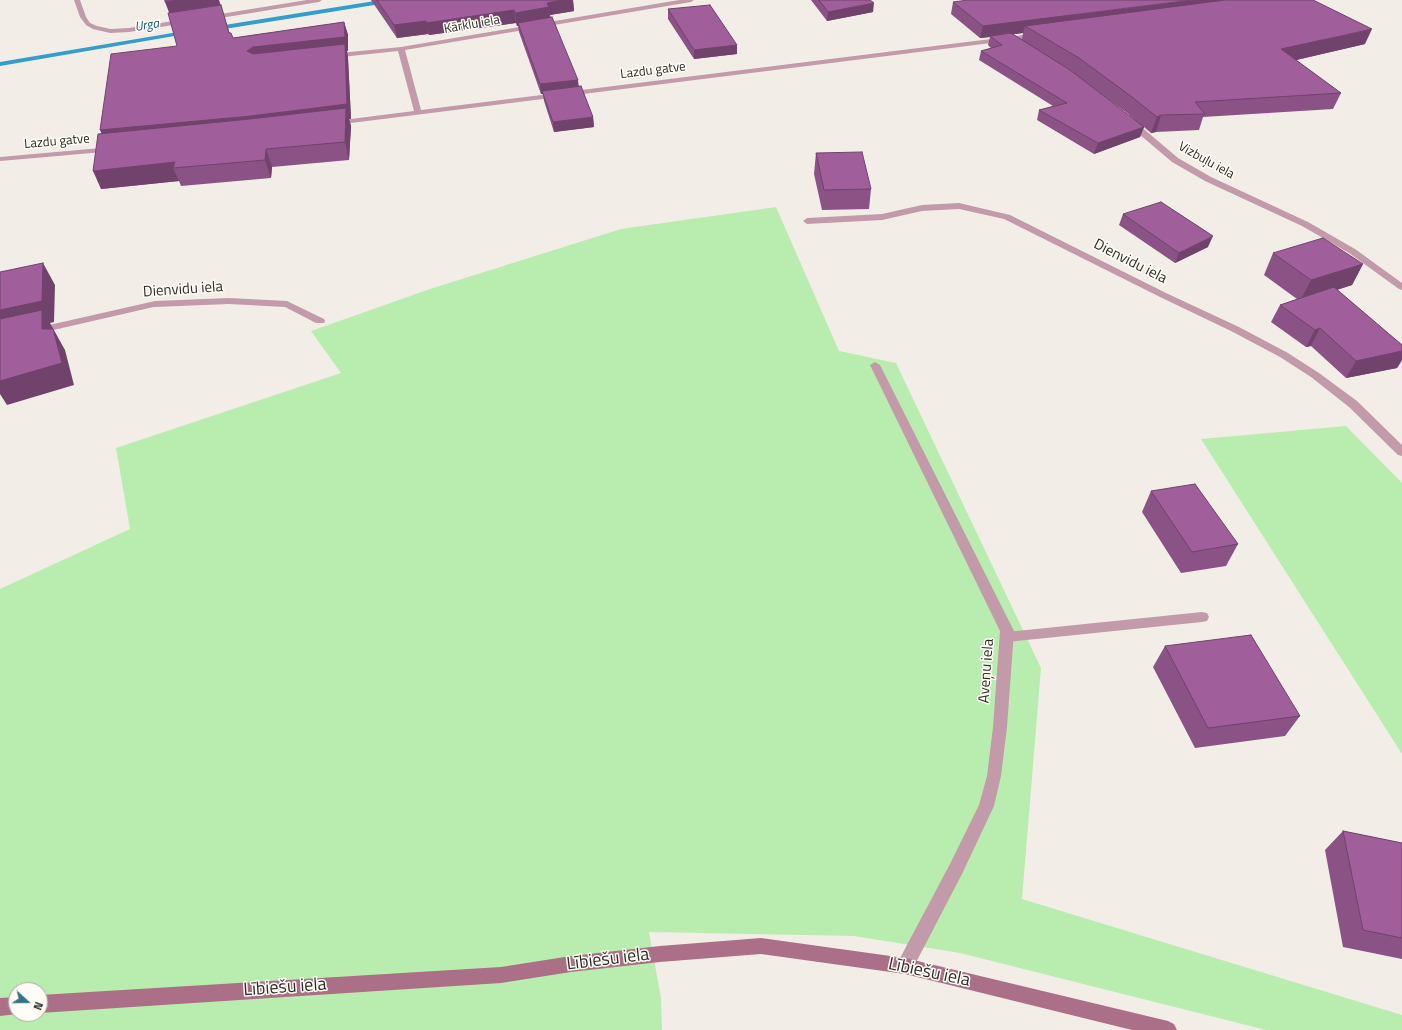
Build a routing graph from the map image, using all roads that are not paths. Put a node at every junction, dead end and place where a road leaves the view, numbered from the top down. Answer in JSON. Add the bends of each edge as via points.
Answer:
{"nodes":[{"id":1,"x":77,"y":0,"type":"edge"},
{"id":2,"x":319,"y":0,"type":"edge"},
{"id":3,"x":691,"y":0,"type":"edge"},
{"id":4,"x":309,"y":1,"type":"edge"},
{"id":5,"x":202,"y":19,"type":"edge"},
{"id":6,"x":195,"y":20,"type":"edge"},
{"id":7,"x":1049,"y":34,"type":"edge"},
{"id":8,"x":1010,"y":39,"type":"junction"},
{"id":9,"x":1022,"y":47,"type":"edge"},
{"id":10,"x":401,"y":49,"type":"junction"},
{"id":11,"x":325,"y":57,"type":"edge"},
{"id":12,"x":418,"y":112,"type":"junction"},
{"id":13,"x":1123,"y":116,"type":"edge"},
{"id":14,"x":324,"y":125,"type":"edge"},
{"id":15,"x":121,"y":148,"type":"edge"},
{"id":16,"x":0,"y":159,"type":"edge"},
{"id":17,"x":807,"y":221,"type":"dead end"},
{"id":18,"x":1402,"y":287,"type":"edge"},
{"id":19,"x":320,"y":321,"type":"dead end"},
{"id":20,"x":23,"y":334,"type":"edge"},
{"id":21,"x":875,"y":365,"type":"dead end"},
{"id":22,"x":1402,"y":452,"type":"edge"},
{"id":23,"x":1202,"y":617,"type":"dead end"},
{"id":24,"x":1007,"y":637,"type":"junction"},
{"id":25,"x":905,"y":966,"type":"junction"},
{"id":26,"x":48,"y":1003,"type":"edge"},
{"id":27,"x":1168,"y":1030,"type":"edge"}],
"edges":[{"from":1,"to":6,"type":"street","via":[[88,24],[110,31]]},
{"from":2,"to":4,"type":"street"},
{"from":3,"to":10,"type":"street","name":"Kārklu iela"},
{"from":4,"to":5,"type":"street"},
{"from":7,"to":8,"type":"street","name":"Lazdu gatve"},
{"from":8,"to":9,"type":"street"},
{"from":8,"to":12,"type":"street","name":"Lazdu gatve"},
{"from":10,"to":11,"type":"street","name":"Kārklu iela"},
{"from":10,"to":12,"type":"street"},
{"from":12,"to":14,"type":"street","name":"Lazdu gatve"},
{"from":13,"to":18,"type":"street","name":"Vizbuļu iela","via":[[1175,160],[1208,179],[1305,224],[1352,251]]},
{"from":15,"to":16,"type":"street","name":"Lazdu gatve"},
{"from":17,"to":22,"type":"street","name":"Dienvidu iela","via":[[882,217],[922,208],[959,206],[1007,217],[1284,355],[1353,404]]},
{"from":19,"to":20,"type":"street","name":"Dienvidu iela","via":[[287,304],[229,301],[155,304]]},
{"from":21,"to":24,"type":"street","name":"Aveņu iela","via":[[1002,620]]},
{"from":23,"to":24,"type":"street"},
{"from":24,"to":25,"type":"street","name":"Aveņu iela","via":[[994,776],[986,806]]},
{"from":25,"to":26,"type":"street","name":"Lībiešu iela","via":[[761,946],[660,954],[502,975]]},
{"from":25,"to":27,"type":"street","name":"Lībiešu iela"}]}
